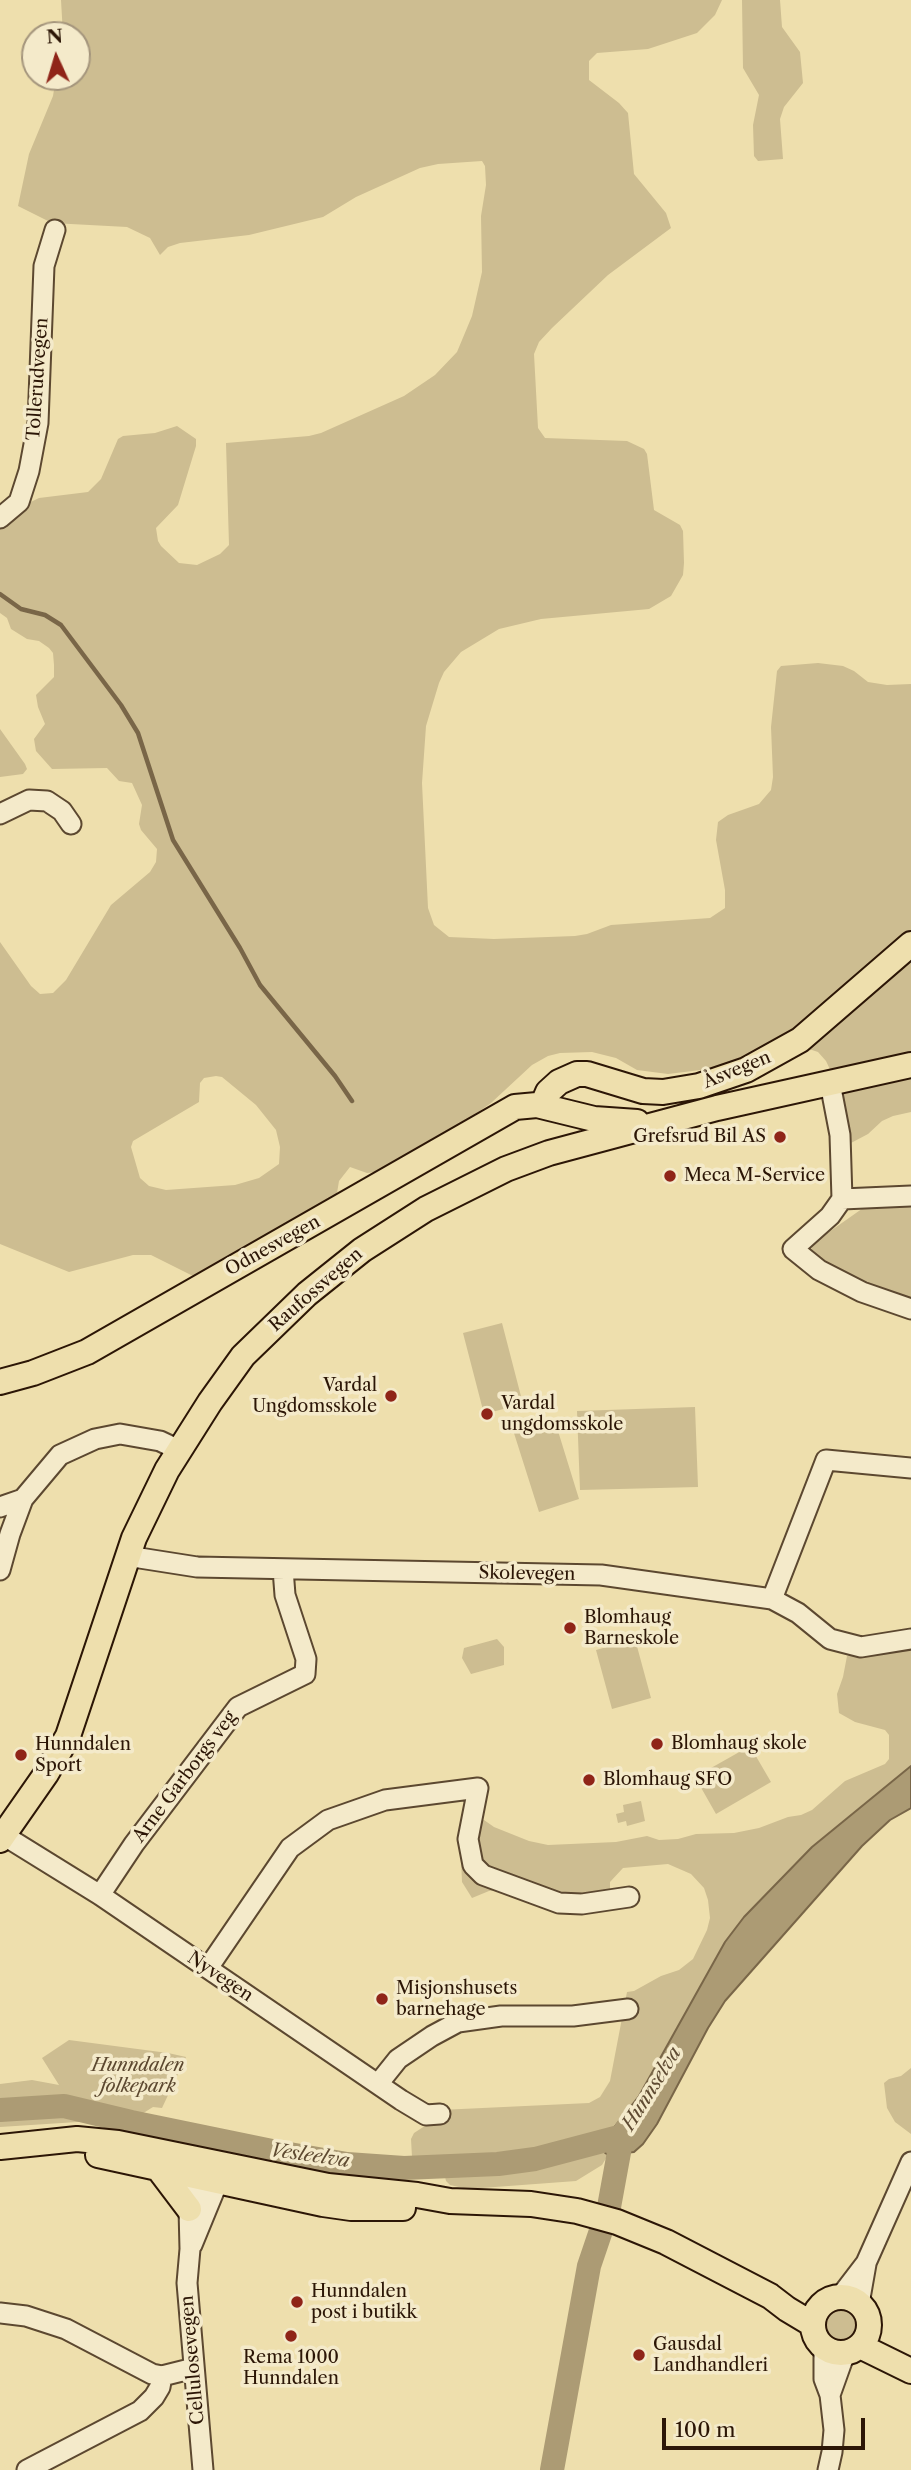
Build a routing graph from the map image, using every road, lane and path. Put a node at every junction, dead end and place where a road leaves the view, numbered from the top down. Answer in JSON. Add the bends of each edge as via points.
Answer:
{"nodes":[{"id":1,"x":55,"y":230,"type":"dead end"},
{"id":2,"x":0,"y":518,"type":"edge"},
{"id":3,"x":0,"y":814,"type":"edge"},
{"id":4,"x":71,"y":824,"type":"dead end"},
{"id":5,"x":911,"y":944,"type":"edge"},
{"id":6,"x":911,"y":1065,"type":"edge"},
{"id":7,"x":830,"y":1083,"type":"junction"},
{"id":8,"x":552,"y":1108,"type":"junction"},
{"id":9,"x":666,"y":1122,"type":"junction"},
{"id":10,"x":560,"y":1150,"type":"junction"},
{"id":11,"x":911,"y":1196,"type":"edge"},
{"id":12,"x":842,"y":1199,"type":"junction"},
{"id":13,"x":911,"y":1309,"type":"edge"},
{"id":14,"x":0,"y":1382,"type":"edge"},
{"id":15,"x":179,"y":1450,"type":"junction"},
{"id":16,"x":911,"y":1468,"type":"edge"},
{"id":17,"x":23,"y":1499,"type":"junction"},
{"id":18,"x":0,"y":1507,"type":"edge"},
{"id":19,"x":128,"y":1556,"type":"junction"},
{"id":20,"x":1,"y":1565,"type":"edge"},
{"id":21,"x":283,"y":1569,"type":"junction"},
{"id":22,"x":772,"y":1599,"type":"junction"},
{"id":23,"x":911,"y":1639,"type":"edge"},
{"id":24,"x":1,"y":1836,"type":"edge"},
{"id":25,"x":100,"y":1895,"type":"junction"},
{"id":26,"x":629,"y":1898,"type":"dead end"},
{"id":27,"x":208,"y":1968,"type":"junction"},
{"id":28,"x":628,"y":2009,"type":"dead end"},
{"id":29,"x":378,"y":2084,"type":"junction"},
{"id":30,"x":440,"y":2114,"type":"dead end"},
{"id":31,"x":10,"y":2146,"type":"edge"},
{"id":32,"x":911,"y":2162,"type":"edge"},
{"id":33,"x":158,"y":2168,"type":"junction"},
{"id":34,"x":210,"y":2174,"type":"junction"},
{"id":35,"x":189,"y":2209,"type":"junction"},
{"id":36,"x":190,"y":2249,"type":"junction"},
{"id":37,"x":833,"y":2308,"type":"junction"},
{"id":38,"x":0,"y":2312,"type":"edge"},
{"id":39,"x":849,"y":2344,"type":"junction"},
{"id":40,"x":911,"y":2354,"type":"edge"},
{"id":41,"x":194,"y":2368,"type":"junction"},
{"id":42,"x":911,"y":2371,"type":"edge"},
{"id":43,"x":162,"y":2376,"type":"junction"},
{"id":44,"x":27,"y":2470,"type":"edge"},
{"id":45,"x":203,"y":2470,"type":"edge"},
{"id":46,"x":828,"y":2470,"type":"edge"}],
"edges":[{"from":1,"to":2,"type":"street","name":"Tollerudvegen","via":[[44,267],[37,423],[29,471],[19,502]]},
{"from":3,"to":4,"type":"street","via":[[29,800],[47,801]]},
{"from":5,"to":8,"type":"main road","name":"Åsvegen","via":[[800,1040],[746,1070],[663,1092],[577,1074],[552,1088]]},
{"from":6,"to":7,"type":"main road","name":"Raufossvegen"},
{"from":7,"to":9,"type":"main road","name":"Raufossvegen"},
{"from":7,"to":12,"type":"street","via":[[840,1135]]},
{"from":8,"to":9,"type":"main road","via":[[607,1121]]},
{"from":8,"to":10,"type":"main road","via":[[548,1118]]},
{"from":8,"to":14,"type":"main road","name":"Odnesvegen","via":[[525,1104],[510,1110],[87,1352]]},
{"from":9,"to":10,"type":"main road","name":"Raufossvegen"},
{"from":10,"to":15,"type":"main road","name":"Raufossvegen","via":[[506,1169],[426,1209],[362,1250],[307,1294],[243,1356]]},
{"from":11,"to":12,"type":"street"},
{"from":12,"to":13,"type":"street","via":[[793,1249],[818,1270],[862,1293]]},
{"from":15,"to":17,"type":"street","via":[[142,1436],[95,1439],[61,1455]]},
{"from":15,"to":19,"type":"main road","name":"Raufossvegen"},
{"from":16,"to":22,"type":"street","via":[[826,1460]]},
{"from":17,"to":18,"type":"street"},
{"from":17,"to":20,"type":"street"},
{"from":19,"to":21,"type":"street","name":"Skolevegen","via":[[197,1567]]},
{"from":19,"to":24,"type":"main road","name":"Raufossvegen","via":[[68,1735]]},
{"from":21,"to":22,"type":"street","name":"Skolevegen","via":[[601,1575]]},
{"from":21,"to":25,"type":"street","name":"Arne Garborgs veg","via":[[285,1595],[306,1659],[305,1674],[237,1707]]},
{"from":22,"to":23,"type":"street","name":"Skolevegen","via":[[830,1639],[861,1647]]},
{"from":24,"to":25,"type":"street","name":"Nyvegen"},
{"from":25,"to":27,"type":"street","name":"Nyvegen"},
{"from":26,"to":27,"type":"street","via":[[559,1903],[483,1875],[473,1865],[468,1839],[478,1788],[385,1800],[328,1820],[289,1848]]},
{"from":27,"to":29,"type":"street","name":"Nyvegen"},
{"from":28,"to":29,"type":"street","via":[[458,2022],[398,2059]]},
{"from":29,"to":30,"type":"street","name":"Nyvegen","via":[[426,2115]]},
{"from":31,"to":33,"type":"main road","via":[[85,2153]]},
{"from":31,"to":34,"type":"main road","via":[[77,2139],[139,2146]]},
{"from":32,"to":37,"type":"street","via":[[866,2263]]},
{"from":33,"to":34,"type":"main road"},
{"from":33,"to":35,"type":"main road"},
{"from":34,"to":35,"type":"street","name":"Cellulosevegen","via":[[192,2195]]},
{"from":34,"to":36,"type":"street","name":"Cellulosevegen","via":[[209,2207]]},
{"from":34,"to":37,"type":"main road","via":[[577,2211],[641,2231],[770,2296]]},
{"from":35,"to":36,"type":"street","name":"Cellulosevegen"},
{"from":36,"to":41,"type":"street","name":"Cellulosevegen","via":[[187,2297]]},
{"from":37,"to":39,"type":"main road","via":[[866,2313]]},
{"from":37,"to":39,"type":"main road","via":[[815,2337]]},
{"from":38,"to":43,"type":"street","via":[[66,2329]]},
{"from":39,"to":40,"type":"main road","via":[[891,2344]]},
{"from":39,"to":42,"type":"main road"},
{"from":39,"to":46,"type":"street","via":[[824,2379],[834,2430]]},
{"from":41,"to":43,"type":"street"},
{"from":41,"to":45,"type":"street","name":"Cellulosevegen"},
{"from":43,"to":44,"type":"street","via":[[154,2397],[140,2411]]}]}
